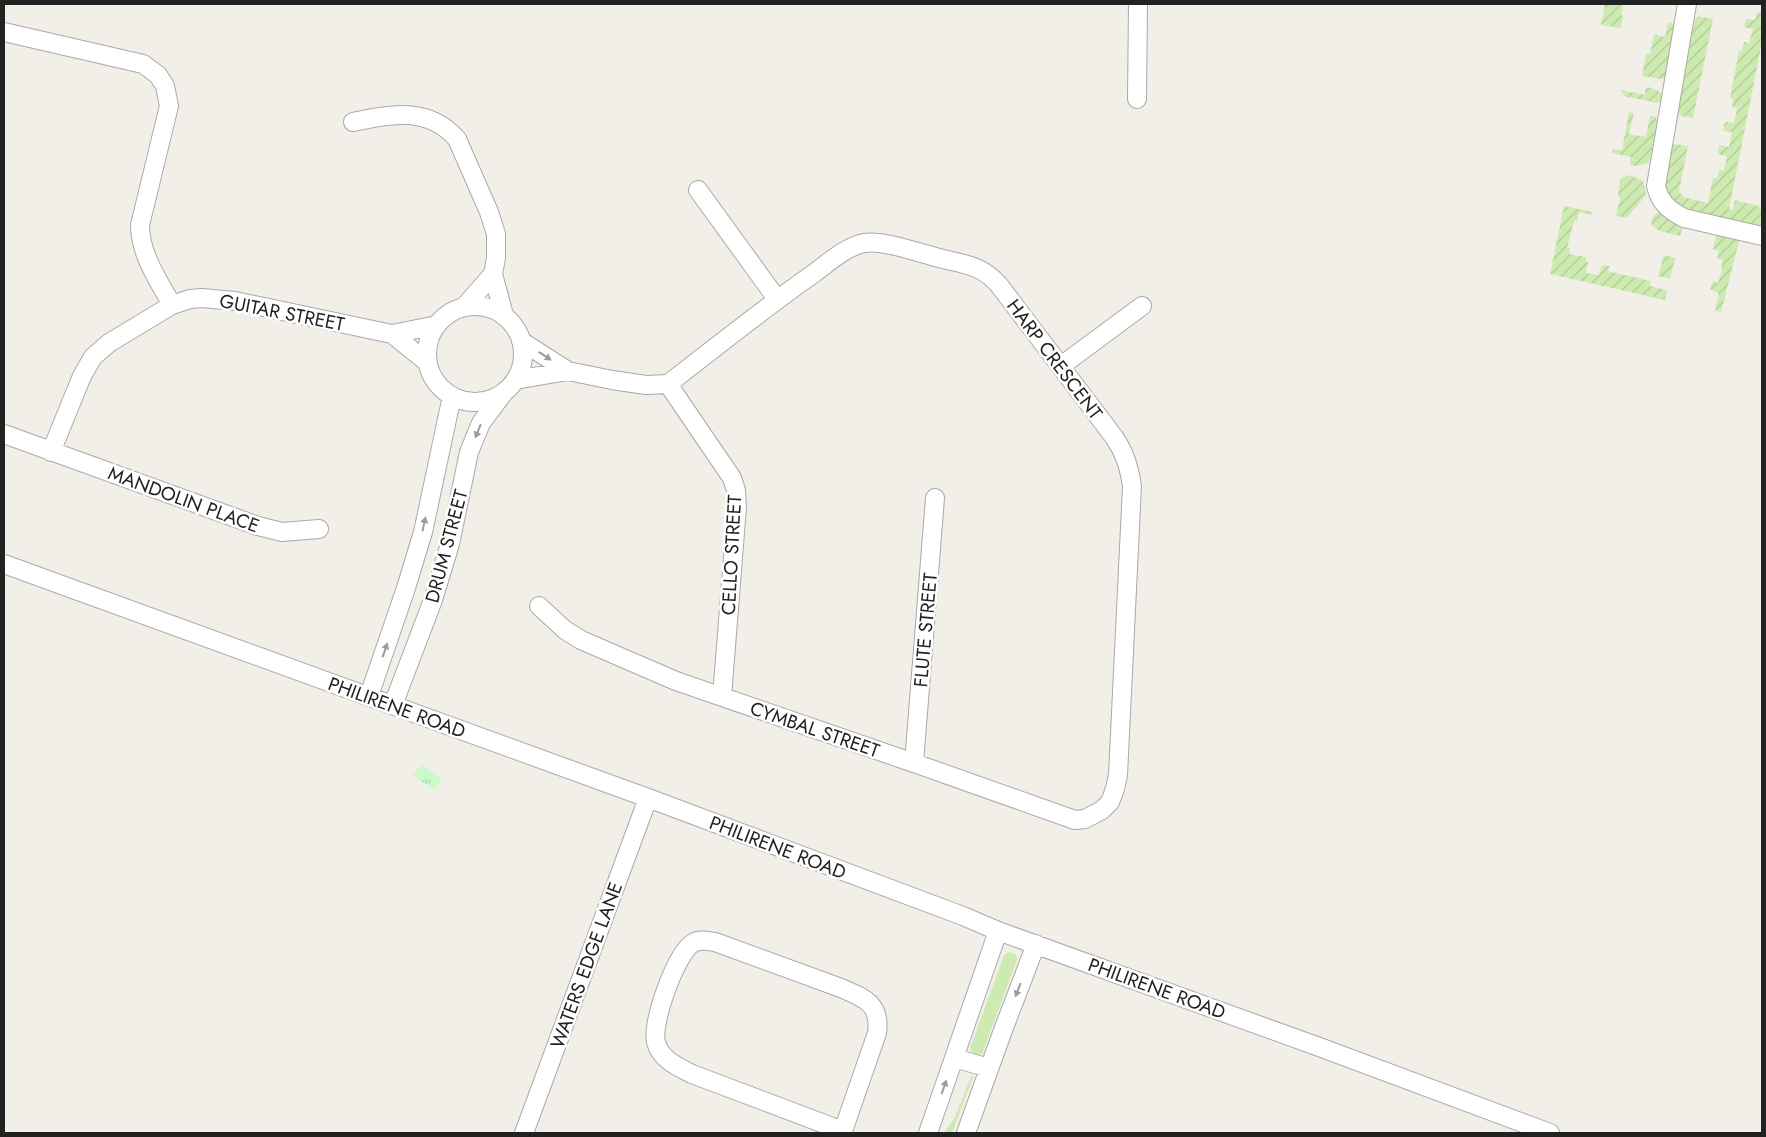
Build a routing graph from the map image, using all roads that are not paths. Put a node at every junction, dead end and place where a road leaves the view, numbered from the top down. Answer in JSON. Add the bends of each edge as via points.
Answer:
{"nodes":[{"id":1,"x":1138,"y":4,"type":"edge"},
{"id":2,"x":1687,"y":4,"type":"edge"},
{"id":3,"x":4,"y":32,"type":"edge"},
{"id":4,"x":1137,"y":99,"type":"dead end"},
{"id":5,"x":353,"y":122,"type":"dead end"},
{"id":6,"x":698,"y":190,"type":"dead end"},
{"id":7,"x":1762,"y":236,"type":"edge"},
{"id":8,"x":492,"y":274,"type":"junction"},
{"id":9,"x":777,"y":299,"type":"junction"},
{"id":10,"x":172,"y":305,"type":"junction"},
{"id":11,"x":1142,"y":306,"type":"dead end"},
{"id":12,"x":464,"y":307,"type":"junction"},
{"id":13,"x":504,"y":315,"type":"junction"},
{"id":14,"x":437,"y":325,"type":"junction"},
{"id":15,"x":392,"y":334,"type":"junction"},
{"id":16,"x":522,"y":341,"type":"junction"},
{"id":17,"x":428,"y":363,"type":"junction"},
{"id":18,"x":1061,"y":366,"type":"junction"},
{"id":19,"x":568,"y":371,"type":"junction"},
{"id":20,"x":668,"y":384,"type":"junction"},
{"id":21,"x":510,"y":385,"type":"junction"},
{"id":22,"x":452,"y":396,"type":"junction"},
{"id":23,"x":4,"y":434,"type":"edge"},
{"id":24,"x":51,"y":452,"type":"junction"},
{"id":25,"x":936,"y":498,"type":"dead end"},
{"id":26,"x":319,"y":529,"type":"dead end"},
{"id":27,"x":418,"y":546,"type":"junction"},
{"id":28,"x":446,"y":556,"type":"junction"},
{"id":29,"x":4,"y":564,"type":"edge"},
{"id":30,"x":539,"y":606,"type":"dead end"},
{"id":31,"x":370,"y":696,"type":"junction"},
{"id":32,"x":722,"y":697,"type":"junction"},
{"id":33,"x":393,"y":705,"type":"junction"},
{"id":34,"x":914,"y":763,"type":"junction"},
{"id":35,"x":648,"y":798,"type":"junction"},
{"id":36,"x":1102,"y":810,"type":"joint"},
{"id":37,"x":998,"y":931,"type":"junction"},
{"id":38,"x":1036,"y":944,"type":"junction"},
{"id":39,"x":954,"y":1058,"type":"junction"},
{"id":40,"x":989,"y":1068,"type":"junction"},
{"id":41,"x":843,"y":1132,"type":"edge"},
{"id":42,"x":524,"y":1133,"type":"edge"},
{"id":43,"x":928,"y":1133,"type":"edge"},
{"id":44,"x":966,"y":1133,"type":"edge"},
{"id":45,"x":1550,"y":1133,"type":"edge"}],
"edges":[{"from":1,"to":4,"type":"street"},
{"from":2,"to":7,"type":"street","via":[[1656,186],[1658,196],[1664,206],[1684,218]]},
{"from":3,"to":10,"type":"street","via":[[143,64],[158,75],[165,86],[169,106],[140,225],[140,238]]},
{"from":5,"to":8,"type":"street","via":[[400,114],[419,116],[449,130],[463,150],[496,234]]},
{"from":6,"to":9,"type":"street"},
{"from":8,"to":12,"type":"street"},
{"from":8,"to":13,"type":"street"},
{"from":9,"to":18,"type":"street","name":"HARP CRESCENT","via":[[848,249],[876,243],[904,249],[973,266],[987,273]]},
{"from":9,"to":20,"type":"street","name":"HARP CRESCENT"},
{"from":10,"to":15,"type":"street","name":"GUITAR STREET","via":[[202,298],[235,301]]},
{"from":10,"to":24,"type":"street","name":"GUITAR STREET","via":[[109,343],[93,357]]},
{"from":11,"to":18,"type":"street"},
{"from":12,"to":13,"type":"street","via":[[489,307]]},
{"from":12,"to":14,"type":"street","via":[[454,310]]},
{"from":13,"to":16,"type":"street"},
{"from":14,"to":15,"type":"street","name":"GUITAR STREET"},
{"from":14,"to":17,"type":"street","via":[[427,346]]},
{"from":15,"to":17,"type":"street","name":"GUITAR STREET"},
{"from":16,"to":19,"type":"street","one_way":true},
{"from":16,"to":21,"type":"street","via":[[522,361]]},
{"from":17,"to":22,"type":"street","via":[[436,382]]},
{"from":18,"to":36,"type":"street","name":"HARP CRESCENT","via":[[1121,447],[1132,486],[1118,775],[1110,802]]},
{"from":19,"to":20,"type":"street","via":[[646,385]]},
{"from":19,"to":21,"type":"street"},
{"from":20,"to":32,"type":"street","name":"CELLO STREET","via":[[726,468],[736,490]]},
{"from":21,"to":22,"type":"street","via":[[495,397],[479,401]]},
{"from":21,"to":28,"type":"street","name":"DRUM STREET","one_way":true,"via":[[481,423],[469,452]]},
{"from":27,"to":22,"type":"street","name":"DRUM STREET","one_way":true},
{"from":23,"to":24,"type":"street","name":"MANDOLIN PLACE"},
{"from":24,"to":26,"type":"street","name":"MANDOLIN PLACE","via":[[263,528],[282,532]]},
{"from":25,"to":34,"type":"street","name":"FLUTE STREET"},
{"from":27,"to":28,"type":"street"},
{"from":31,"to":27,"type":"street","name":"DRUM STREET","one_way":true},
{"from":28,"to":33,"type":"street","name":"DRUM STREET","via":[[434,600]]},
{"from":29,"to":31,"type":"street","name":"PHILIRENE ROAD"},
{"from":30,"to":32,"type":"street","name":"CYMBAL STREET","via":[[580,640],[676,682]]},
{"from":31,"to":33,"type":"street","name":"PHILIRENE ROAD"},
{"from":32,"to":34,"type":"street","name":"CYMBAL STREET"},
{"from":33,"to":35,"type":"street","name":"PHILIRENE ROAD"},
{"from":34,"to":36,"type":"street","name":"CYMBAL STREET","via":[[1075,820]]},
{"from":35,"to":37,"type":"street","name":"PHILIRENE ROAD"},
{"from":35,"to":42,"type":"street","name":"WATERS EDGE LANE"},
{"from":37,"to":38,"type":"street","name":"PHILIRENE ROAD"},
{"from":37,"to":39,"type":"street"},
{"from":38,"to":40,"type":"street","one_way":true},
{"from":38,"to":45,"type":"street","name":"PHILIRENE ROAD"},
{"from":39,"to":40,"type":"street"},
{"from":43,"to":39,"type":"street","one_way":true},
{"from":40,"to":44,"type":"street"},
{"from":41,"to":41,"type":"street","via":[[877,1033],[879,1020],[874,1009],[860,996],[715,942],[695,941],[686,948],[673,971],[657,1021],[656,1043],[662,1054],[692,1074]]}]}
